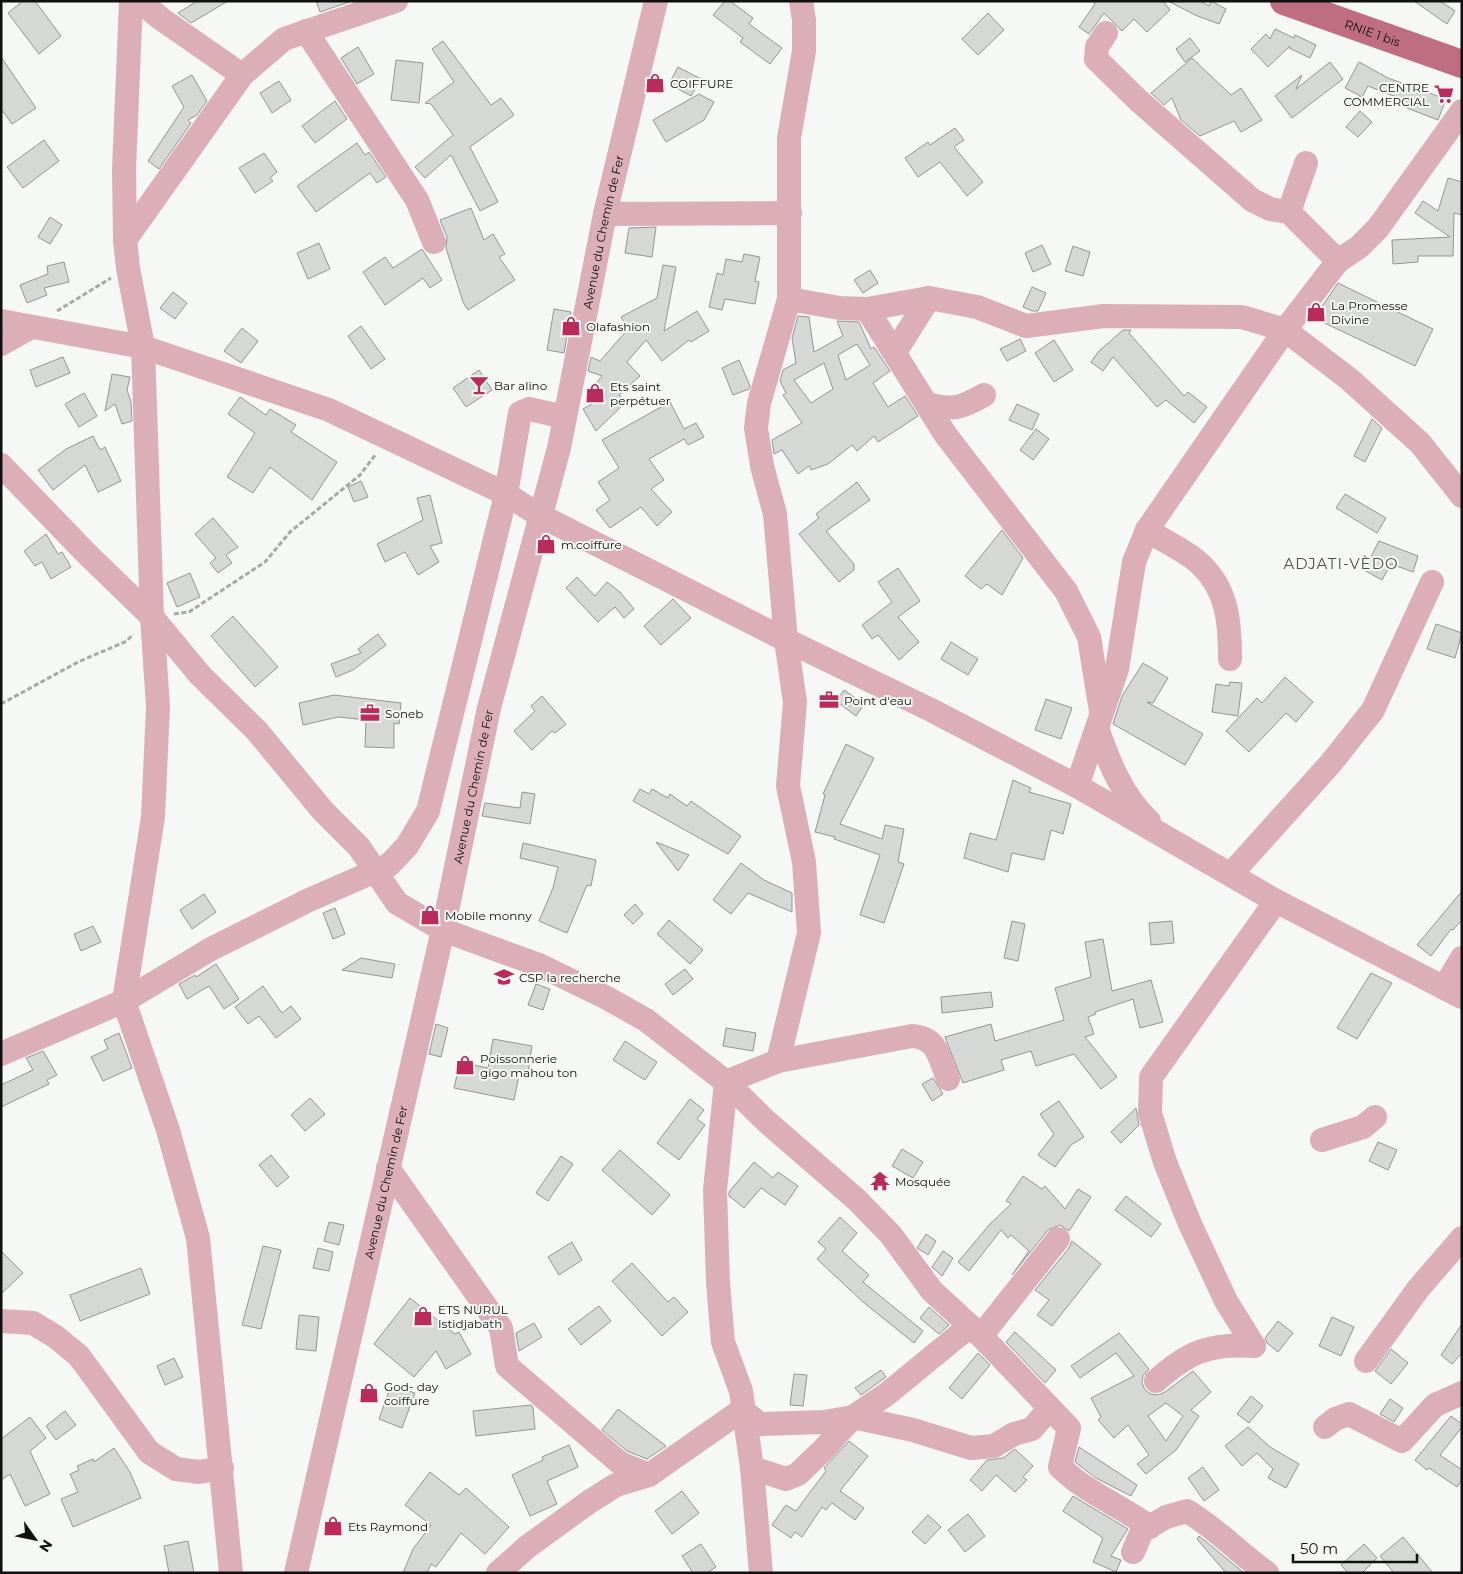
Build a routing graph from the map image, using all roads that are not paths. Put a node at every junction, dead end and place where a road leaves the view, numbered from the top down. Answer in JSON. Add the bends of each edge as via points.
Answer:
{"nodes":[{"id":1,"x":130,"y":1,"type":"edge"},
{"id":2,"x":140,"y":1,"type":"edge"},
{"id":3,"x":396,"y":1,"type":"edge"},
{"id":4,"x":656,"y":1,"type":"edge"},
{"id":5,"x":801,"y":1,"type":"edge"},
{"id":6,"x":1284,"y":1,"type":"edge"},
{"id":7,"x":1316,"y":7,"type":"edge"},
{"id":8,"x":306,"y":31,"type":"junction"},
{"id":9,"x":1106,"y":33,"type":"dead end"},
{"id":10,"x":1462,"y":64,"type":"edge"},
{"id":11,"x":242,"y":75,"type":"junction"},
{"id":12,"x":1462,"y":111,"type":"edge"},
{"id":13,"x":1306,"y":163,"type":"dead end"},
{"id":14,"x":1289,"y":212,"type":"junction"},
{"id":15,"x":790,"y":213,"type":"junction"},
{"id":16,"x":604,"y":214,"type":"junction"},
{"id":17,"x":125,"y":240,"type":"junction"},
{"id":18,"x":434,"y":242,"type":"dead end"},
{"id":19,"x":1338,"y":261,"type":"junction"},
{"id":20,"x":789,"y":298,"type":"junction"},
{"id":21,"x":929,"y":298,"type":"junction"},
{"id":22,"x":867,"y":309,"type":"junction"},
{"id":23,"x":1,"y":321,"type":"edge"},
{"id":24,"x":31,"y":327,"type":"junction"},
{"id":25,"x":1285,"y":330,"type":"junction"},
{"id":26,"x":1,"y":344,"type":"edge"},
{"id":27,"x":143,"y":347,"type":"junction"},
{"id":28,"x":895,"y":352,"type":"junction"},
{"id":29,"x":984,"y":395,"type":"dead end"},
{"id":30,"x":928,"y":404,"type":"junction"},
{"id":31,"x":565,"y":416,"type":"junction"},
{"id":32,"x":1,"y":465,"type":"edge"},
{"id":33,"x":10,"y":487,"type":"edge"},
{"id":34,"x":506,"y":494,"type":"junction"},
{"id":35,"x":1462,"y":496,"type":"edge"},
{"id":36,"x":540,"y":515,"type":"junction"},
{"id":37,"x":1147,"y":530,"type":"junction"},
{"id":38,"x":1432,"y":582,"type":"dead end"},
{"id":39,"x":152,"y":616,"type":"junction"},
{"id":40,"x":786,"y":640,"type":"junction"},
{"id":41,"x":1230,"y":659,"type":"dead end"},
{"id":42,"x":1099,"y":720,"type":"junction"},
{"id":43,"x":1077,"y":786,"type":"junction"},
{"id":44,"x":1168,"y":838,"type":"junction"},
{"id":45,"x":376,"y":871,"type":"junction"},
{"id":46,"x":1230,"y":874,"type":"junction"},
{"id":47,"x":1276,"y":901,"type":"junction"},
{"id":48,"x":443,"y":930,"type":"junction"},
{"id":49,"x":1462,"y":958,"type":"edge"},
{"id":50,"x":1453,"y":992,"type":"edge"},
{"id":51,"x":124,"y":1001,"type":"junction"},
{"id":52,"x":1,"y":1054,"type":"edge"},
{"id":53,"x":778,"y":1061,"type":"junction"},
{"id":54,"x":948,"y":1079,"type":"dead end"},
{"id":55,"x":726,"y":1082,"type":"junction"},
{"id":56,"x":1375,"y":1117,"type":"dead end"},
{"id":57,"x":1322,"y":1140,"type":"dead end"},
{"id":58,"x":388,"y":1168,"type":"junction"},
{"id":59,"x":1462,"y":1238,"type":"edge"},
{"id":60,"x":1058,"y":1239,"type":"dead end"},
{"id":61,"x":1,"y":1321,"type":"edge"},
{"id":62,"x":975,"y":1331,"type":"junction"},
{"id":63,"x":1366,"y":1361,"type":"dead end"},
{"id":64,"x":1156,"y":1381,"type":"dead end"},
{"id":65,"x":1462,"y":1393,"type":"edge"},
{"id":66,"x":1049,"y":1409,"type":"junction"},
{"id":67,"x":742,"y":1410,"type":"junction"},
{"id":68,"x":853,"y":1417,"type":"junction"},
{"id":69,"x":1325,"y":1426,"type":"dead end"},
{"id":70,"x":222,"y":1468,"type":"junction"},
{"id":71,"x":752,"y":1468,"type":"junction"},
{"id":72,"x":649,"y":1475,"type":"junction"},
{"id":73,"x":1150,"y":1527,"type":"junction"},
{"id":74,"x":1133,"y":1552,"type":"dead end"},
{"id":75,"x":231,"y":1573,"type":"edge"},
{"id":76,"x":296,"y":1573,"type":"edge"},
{"id":77,"x":498,"y":1573,"type":"edge"},
{"id":78,"x":761,"y":1573,"type":"edge"},
{"id":79,"x":1267,"y":1573,"type":"edge"}],
"edges":[{"from":1,"to":17,"type":"street"},
{"from":2,"to":11,"type":"street"},
{"from":3,"to":8,"type":"street"},
{"from":4,"to":16,"type":"street","name":"Avenue du Chemin de Fer"},
{"from":5,"to":15,"type":"street","via":[[804,51],[788,138]]},
{"from":6,"to":7,"type":"main road","name":"RNIE 1 bis"},
{"from":7,"to":10,"type":"main road","name":"RNIE 1 bis"},
{"from":8,"to":11,"type":"street","via":[[284,39]]},
{"from":8,"to":18,"type":"street","via":[[417,200]]},
{"from":9,"to":14,"type":"street","via":[[1097,47],[1096,58],[1139,101],[1252,200],[1270,209]]},
{"from":11,"to":17,"type":"street"},
{"from":12,"to":19,"type":"street","via":[[1378,228],[1359,247]]},
{"from":13,"to":14,"type":"street"},
{"from":14,"to":19,"type":"street"},
{"from":15,"to":16,"type":"street"},
{"from":15,"to":20,"type":"street"},
{"from":16,"to":31,"type":"street","name":"Avenue du Chemin de Fer"},
{"from":17,"to":27,"type":"street"},
{"from":19,"to":25,"type":"street"},
{"from":20,"to":22,"type":"street","via":[[840,308]]},
{"from":20,"to":40,"type":"street","via":[[759,403],[756,428],[775,514]]},
{"from":21,"to":22,"type":"street"},
{"from":21,"to":25,"type":"street","via":[[977,307],[1026,326],[1104,316],[1242,317]]},
{"from":21,"to":28,"type":"street"},
{"from":22,"to":28,"type":"street"},
{"from":23,"to":24,"type":"street"},
{"from":24,"to":26,"type":"street"},
{"from":24,"to":27,"type":"street"},
{"from":25,"to":35,"type":"street","via":[[1349,379],[1420,443]]},
{"from":25,"to":37,"type":"street"},
{"from":27,"to":34,"type":"street","via":[[329,410]]},
{"from":27,"to":39,"type":"street"},
{"from":28,"to":30,"type":"street"},
{"from":29,"to":30,"type":"street","via":[[964,406],[948,409]]},
{"from":30,"to":42,"type":"street","via":[[945,434],[1066,591],[1089,637]]},
{"from":31,"to":34,"type":"street","via":[[529,409],[520,413]]},
{"from":31,"to":36,"type":"street","name":"Avenue du Chemin de Fer"},
{"from":32,"to":33,"type":"street"},
{"from":33,"to":39,"type":"street"},
{"from":34,"to":36,"type":"street"},
{"from":34,"to":45,"type":"street","via":[[428,811],[407,846],[389,866]]},
{"from":36,"to":40,"type":"street"},
{"from":36,"to":48,"type":"street","name":"Avenue du Chemin de Fer","via":[[490,708]]},
{"from":37,"to":41,"type":"street","via":[[1199,563],[1224,596],[1230,627]]},
{"from":37,"to":42,"type":"street","via":[[1134,562],[1117,669]]},
{"from":38,"to":46,"type":"street","via":[[1373,710],[1331,763]]},
{"from":39,"to":45,"type":"street","via":[[200,675],[257,731],[323,811],[360,847]]},
{"from":39,"to":51,"type":"street","via":[[158,707],[153,817]]},
{"from":40,"to":43,"type":"street"},
{"from":40,"to":53,"type":"street","via":[[795,702],[788,786],[804,862],[809,933]]},
{"from":42,"to":43,"type":"street"},
{"from":42,"to":44,"type":"street","via":[[1113,771],[1137,810]]},
{"from":43,"to":44,"type":"street"},
{"from":44,"to":46,"type":"street"},
{"from":45,"to":48,"type":"street","via":[[396,903]]},
{"from":45,"to":51,"type":"street","via":[[309,900],[212,949]]},
{"from":46,"to":47,"type":"street"},
{"from":47,"to":50,"type":"street"},
{"from":47,"to":64,"type":"street","via":[[1151,1078],[1150,1113],[1165,1162],[1226,1301],[1254,1346],[1208,1347],[1188,1355]]},
{"from":48,"to":55,"type":"street","via":[[539,965],[605,997],[646,1020]]},
{"from":48,"to":58,"type":"street","name":"Avenue du Chemin de Fer"},
{"from":49,"to":50,"type":"street"},
{"from":51,"to":52,"type":"street"},
{"from":51,"to":70,"type":"street","via":[[168,1130],[198,1238]]},
{"from":53,"to":54,"type":"street","via":[[912,1036],[924,1037],[933,1043]]},
{"from":53,"to":55,"type":"street"},
{"from":55,"to":62,"type":"street","via":[[857,1200],[891,1235],[932,1291]]},
{"from":55,"to":67,"type":"street","via":[[715,1190],[718,1283],[723,1342],[741,1391]]},
{"from":56,"to":57,"type":"street","via":[[1363,1127]]},
{"from":58,"to":72,"type":"street","via":[[501,1328],[507,1366],[620,1462]]},
{"from":58,"to":76,"type":"street","name":"Avenue du Chemin de Fer"},
{"from":59,"to":63,"type":"street","via":[[1418,1289]]},
{"from":60,"to":62,"type":"street"},
{"from":61,"to":70,"type":"street","via":[[33,1323],[79,1356],[149,1452],[176,1469],[199,1472]]},
{"from":62,"to":66,"type":"street"},
{"from":62,"to":68,"type":"street"},
{"from":65,"to":69,"type":"street","via":[[1435,1405],[1402,1441],[1349,1414]]},
{"from":66,"to":68,"type":"street","via":[[1032,1429],[1014,1434],[994,1446],[971,1448],[913,1430]]},
{"from":66,"to":73,"type":"street","via":[[1069,1428],[1060,1467],[1072,1479]]},
{"from":67,"to":68,"type":"street","via":[[760,1424],[824,1422]]},
{"from":67,"to":71,"type":"street"},
{"from":67,"to":72,"type":"street"},
{"from":68,"to":71,"type":"street","via":[[798,1474],[786,1479]]},
{"from":70,"to":75,"type":"street"},
{"from":71,"to":78,"type":"street"},
{"from":72,"to":77,"type":"street","via":[[616,1485],[589,1502],[527,1547]]},
{"from":73,"to":74,"type":"street","via":[[1142,1532]]},
{"from":73,"to":79,"type":"street","via":[[1166,1517],[1187,1511],[1203,1520]]}]}
